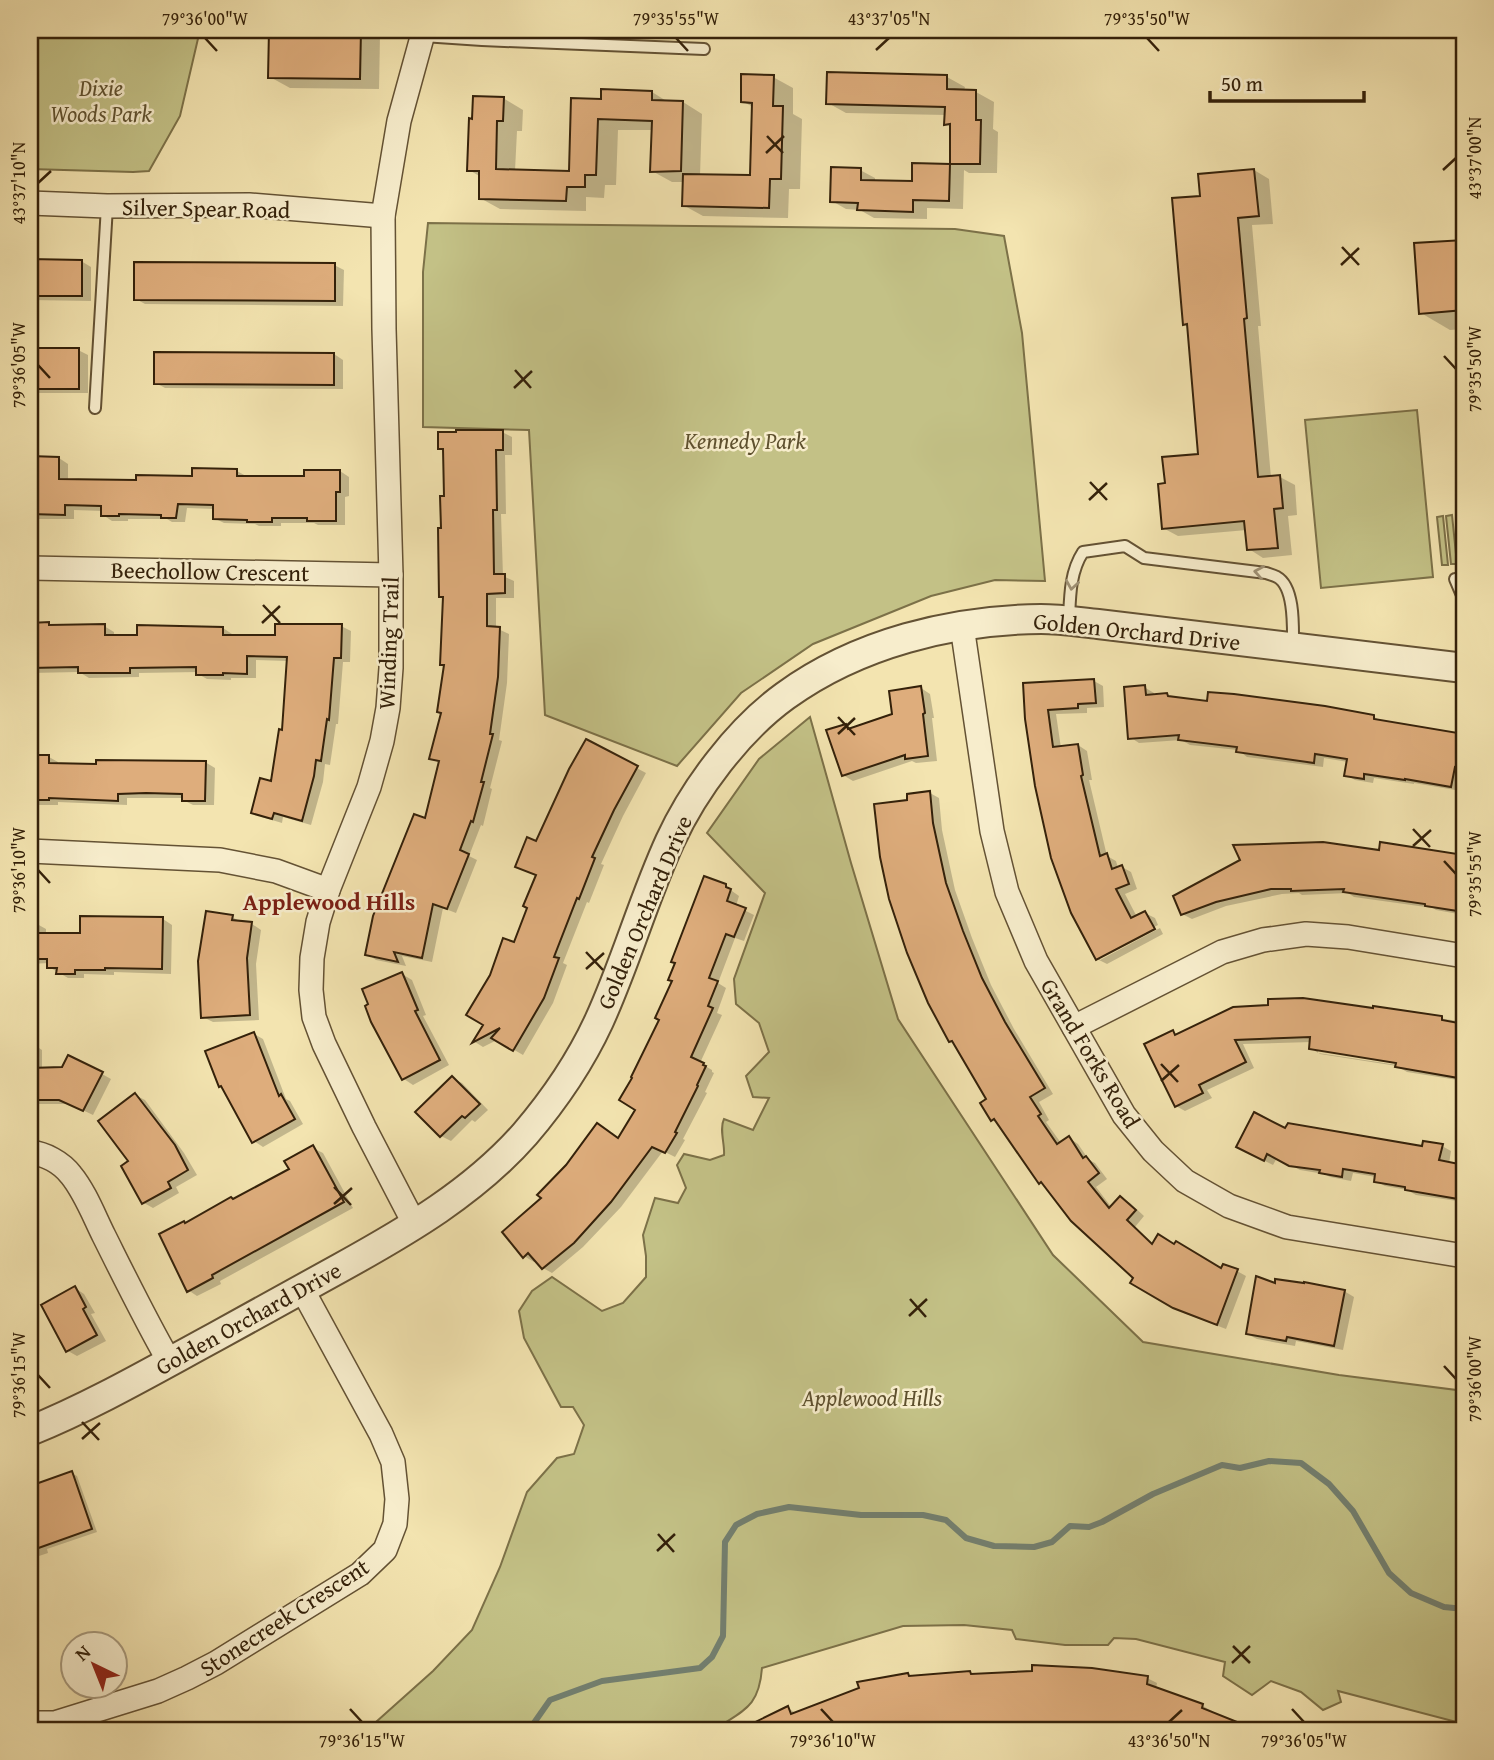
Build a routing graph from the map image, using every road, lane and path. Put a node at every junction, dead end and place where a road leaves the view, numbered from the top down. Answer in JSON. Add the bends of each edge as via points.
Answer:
{"nodes":[{"id":1,"x":424,"y":33,"type":"edge"},
{"id":2,"x":704,"y":49,"type":"dead end"},
{"id":3,"x":30,"y":203,"type":"edge"},
{"id":4,"x":107,"y":206,"type":"junction"},
{"id":5,"x":383,"y":216,"type":"junction"},
{"id":6,"x":95,"y":408,"type":"dead end"},
{"id":7,"x":30,"y":568,"type":"edge"},
{"id":8,"x":391,"y":575,"type":"junction"},
{"id":9,"x":1455,"y":579,"type":"dead end"},
{"id":10,"x":1464,"y":600,"type":"edge"},
{"id":11,"x":1069,"y":621,"type":"junction"},
{"id":12,"x":962,"y":626,"type":"junction"},
{"id":13,"x":1293,"y":647,"type":"junction"},
{"id":14,"x":1464,"y":668,"type":"edge"},
{"id":15,"x":30,"y":850,"type":"edge"},
{"id":16,"x":328,"y":890,"type":"junction"},
{"id":17,"x":1464,"y":956,"type":"edge"},
{"id":18,"x":1074,"y":1027,"type":"junction"},
{"id":19,"x":30,"y":1152,"type":"edge"},
{"id":20,"x":415,"y":1225,"type":"junction"},
{"id":21,"x":1464,"y":1256,"type":"edge"},
{"id":22,"x":302,"y":1289,"type":"junction"},
{"id":23,"x":169,"y":1361,"type":"junction"},
{"id":24,"x":30,"y":1431,"type":"edge"},
{"id":25,"x":30,"y":1723,"type":"edge"}],
"edges":[{"from":1,"to":2,"type":"lane","via":[[482,40]]},
{"from":1,"to":5,"type":"street","name":"Winding Trail","via":[[399,121]]},
{"from":3,"to":4,"type":"street","name":"Silver Spear Road"},
{"from":4,"to":5,"type":"street","name":"Silver Spear Road","via":[[249,205]]},
{"from":4,"to":6,"type":"lane"},
{"from":5,"to":8,"type":"street","name":"Winding Trail"},
{"from":7,"to":8,"type":"street","name":"Beechollow Crescent"},
{"from":8,"to":16,"type":"street","name":"Winding Trail","via":[[391,668],[382,741]]},
{"from":9,"to":10,"type":"lane"},
{"from":11,"to":12,"type":"street","name":"Golden Orchard Drive","via":[[1010,620]]},
{"from":11,"to":13,"type":"street","name":"Golden Orchard Drive"},
{"from":13,"to":11,"type":"lane","one_way":true,"via":[[1288,593],[1277,577],[1144,558],[1125,546],[1083,552],[1073,574]]},
{"from":12,"to":18,"type":"street","name":"Grand Forks Road","via":[[992,831],[1007,892],[1036,961]]},
{"from":12,"to":20,"type":"street","name":"Golden Orchard Drive","via":[[885,645],[844,662],[782,698],[739,740],[710,773],[671,840],[599,1021],[569,1076],[522,1138],[480,1177]]},
{"from":13,"to":14,"type":"street","name":"Golden Orchard Drive"},
{"from":15,"to":16,"type":"street","via":[[220,860],[276,871]]},
{"from":16,"to":20,"type":"street","name":"Winding Trail","via":[[312,958],[314,1017]]},
{"from":17,"to":18,"type":"street","via":[[1348,937],[1306,934],[1263,940],[1222,952]]},
{"from":18,"to":21,"type":"street","name":"Grand Forks Road","via":[[1124,1115],[1185,1181],[1229,1206],[1287,1227]]},
{"from":19,"to":23,"type":"street","via":[[58,1162],[71,1174]]},
{"from":20,"to":22,"type":"street","name":"Golden Orchard Drive"},
{"from":22,"to":23,"type":"street","name":"Golden Orchard Drive"},
{"from":22,"to":25,"type":"street","name":"Stonecreek Crescent","via":[[393,1462],[395,1524],[385,1550],[360,1574],[187,1678],[55,1723]]},
{"from":23,"to":24,"type":"street","name":"Golden Orchard Drive","via":[[82,1409]]}]}
